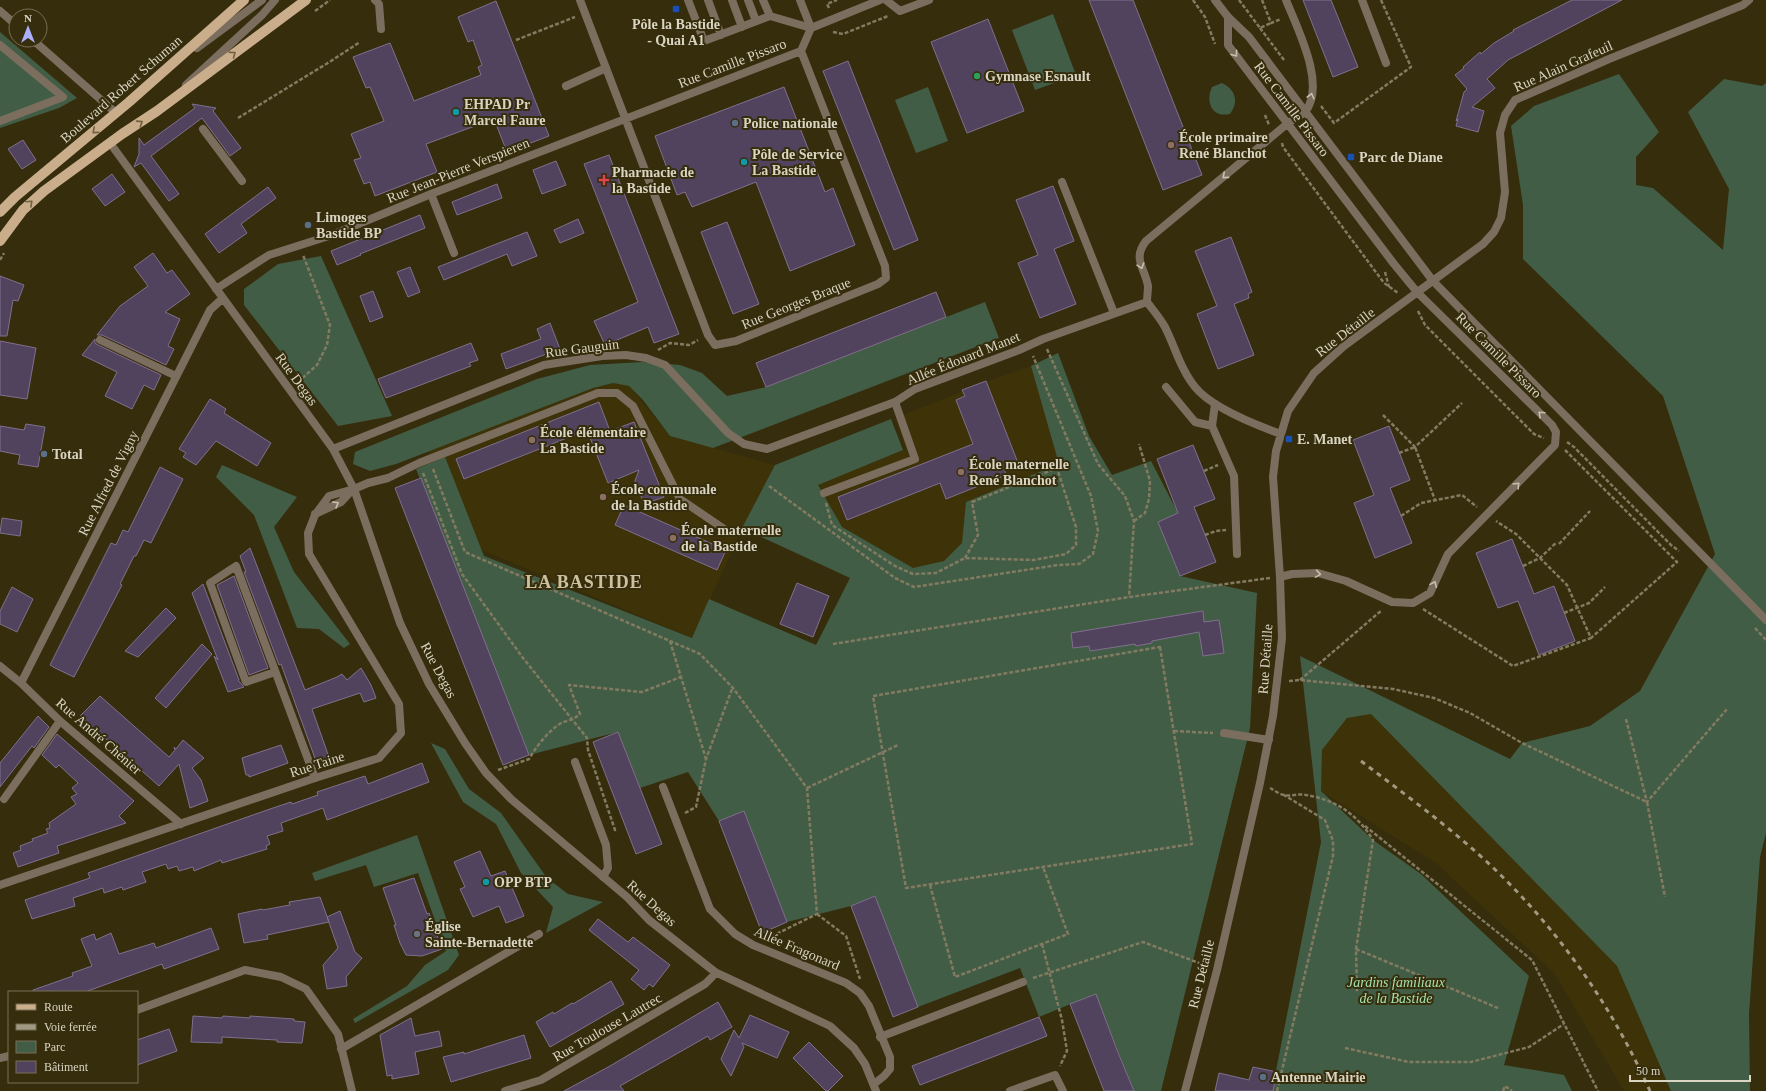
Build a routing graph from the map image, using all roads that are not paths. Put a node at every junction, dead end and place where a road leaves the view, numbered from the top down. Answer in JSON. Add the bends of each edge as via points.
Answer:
{"nodes":[{"id":1,"x":244,"y":0,"type":"edge"},
{"id":2,"x":262,"y":0,"type":"edge"},
{"id":3,"x":275,"y":0,"type":"edge"},
{"id":4,"x":306,"y":0,"type":"edge"},
{"id":5,"x":375,"y":0,"type":"edge"},
{"id":6,"x":580,"y":0,"type":"edge"},
{"id":7,"x":688,"y":0,"type":"edge"},
{"id":8,"x":708,"y":0,"type":"edge"},
{"id":9,"x":732,"y":0,"type":"edge"},
{"id":10,"x":748,"y":0,"type":"edge"},
{"id":11,"x":763,"y":0,"type":"edge"},
{"id":12,"x":800,"y":0,"type":"edge"},
{"id":13,"x":880,"y":0,"type":"edge"},
{"id":14,"x":886,"y":0,"type":"edge"},
{"id":15,"x":929,"y":0,"type":"edge"},
{"id":16,"x":1215,"y":0,"type":"edge"},
{"id":17,"x":1286,"y":0,"type":"edge"},
{"id":18,"x":1362,"y":0,"type":"edge"},
{"id":19,"x":1749,"y":0,"type":"edge"},
{"id":20,"x":0,"y":11,"type":"edge"},
{"id":21,"x":770,"y":16,"type":"junction"},
{"id":22,"x":1228,"y":17,"type":"junction"},
{"id":23,"x":8,"y":18,"type":"edge"},
{"id":24,"x":756,"y":21,"type":"junction"},
{"id":25,"x":742,"y":27,"type":"junction"},
{"id":26,"x":811,"y":28,"type":"junction"},
{"id":27,"x":381,"y":29,"type":"dead end"},
{"id":28,"x":721,"y":35,"type":"junction"},
{"id":29,"x":0,"y":45,"type":"edge"},
{"id":30,"x":42,"y":48,"type":"edge"},
{"id":31,"x":801,"y":51,"type":"junction"},
{"id":32,"x":1386,"y":63,"type":"dead end"},
{"id":33,"x":606,"y":68,"type":"junction"},
{"id":34,"x":156,"y":78,"type":"junction"},
{"id":35,"x":566,"y":86,"type":"dead end"},
{"id":36,"x":157,"y":111,"type":"junction"},
{"id":37,"x":1305,"y":112,"type":"junction"},
{"id":38,"x":116,"y":113,"type":"junction"},
{"id":39,"x":625,"y":118,"type":"junction"},
{"id":40,"x":0,"y":121,"type":"edge"},
{"id":41,"x":1287,"y":124,"type":"junction"},
{"id":42,"x":203,"y":129,"type":"dead end"},
{"id":43,"x":110,"y":143,"type":"junction"},
{"id":44,"x":242,"y":181,"type":"dead end"},
{"id":45,"x":1062,"y":182,"type":"dead end"},
{"id":46,"x":431,"y":194,"type":"junction"},
{"id":47,"x":0,"y":212,"type":"edge"},
{"id":48,"x":2,"y":236,"type":"edge"},
{"id":49,"x":454,"y":253,"type":"dead end"},
{"id":50,"x":1434,"y":281,"type":"junction"},
{"id":51,"x":216,"y":289,"type":"junction"},
{"id":52,"x":1417,"y":292,"type":"junction"},
{"id":53,"x":223,"y":298,"type":"junction"},
{"id":54,"x":1147,"y":302,"type":"junction"},
{"id":55,"x":1114,"y":313,"type":"junction"},
{"id":56,"x":100,"y":340,"type":"dead end"},
{"id":57,"x":176,"y":376,"type":"junction"},
{"id":58,"x":1166,"y":387,"type":"dead end"},
{"id":59,"x":895,"y":402,"type":"junction"},
{"id":60,"x":1215,"y":404,"type":"junction"},
{"id":61,"x":1212,"y":426,"type":"junction"},
{"id":62,"x":1281,"y":434,"type":"junction"},
{"id":63,"x":333,"y":449,"type":"junction"},
{"id":64,"x":767,"y":449,"type":"joint"},
{"id":65,"x":354,"y":489,"type":"junction"},
{"id":66,"x":824,"y":493,"type":"road end"},
{"id":67,"x":730,"y":533,"type":"dead end"},
{"id":68,"x":1236,"y":554,"type":"dead end"},
{"id":69,"x":1280,"y":577,"type":"junction"},
{"id":70,"x":1766,"y":620,"type":"edge"},
{"id":71,"x":0,"y":666,"type":"edge"},
{"id":72,"x":275,"y":672,"type":"junction"},
{"id":73,"x":21,"y":683,"type":"junction"},
{"id":74,"x":60,"y":721,"type":"junction"},
{"id":75,"x":1224,"y":733,"type":"road end"},
{"id":76,"x":1269,"y":740,"type":"junction"},
{"id":77,"x":575,"y":762,"type":"dead end"},
{"id":78,"x":315,"y":778,"type":"junction"},
{"id":79,"x":663,"y":787,"type":"dead end"},
{"id":80,"x":4,"y":799,"type":"dead end"},
{"id":81,"x":181,"y":824,"type":"junction"},
{"id":82,"x":603,"y":877,"type":"junction"},
{"id":83,"x":0,"y":886,"type":"edge"},
{"id":84,"x":539,"y":934,"type":"dead end"},
{"id":85,"x":715,"y":972,"type":"junction"},
{"id":86,"x":1023,"y":982,"type":"road end"},
{"id":87,"x":138,"y":1010,"type":"edge"},
{"id":88,"x":880,"y":1037,"type":"junction"},
{"id":89,"x":341,"y":1050,"type":"junction"},
{"id":90,"x":1188,"y":1079,"type":"junction"},
{"id":91,"x":875,"y":1087,"type":"edge"},
{"id":92,"x":352,"y":1091,"type":"edge"},
{"id":93,"x":505,"y":1091,"type":"edge"},
{"id":94,"x":1010,"y":1091,"type":"edge"},
{"id":95,"x":1063,"y":1091,"type":"edge"},
{"id":96,"x":1184,"y":1091,"type":"edge"},
{"id":97,"x":1190,"y":1091,"type":"edge"}],
"edges":[{"from":1,"to":34,"type":"main road","name":"Boulevard Robert Schuman"},
{"from":2,"to":34,"type":"street"},
{"from":3,"to":36,"type":"street","via":[[262,15]]},
{"from":36,"to":4,"type":"main road","one_way":true},
{"from":5,"to":27,"type":"street","via":[[379,4]]},
{"from":6,"to":33,"type":"street"},
{"from":7,"to":28,"type":"street","via":[[704,41]]},
{"from":8,"to":28,"type":"street"},
{"from":9,"to":25,"type":"street"},
{"from":10,"to":24,"type":"street"},
{"from":11,"to":21,"type":"street"},
{"from":12,"to":26,"type":"street"},
{"from":13,"to":26,"type":"street"},
{"from":14,"to":15,"type":"street","via":[[900,11]]},
{"from":16,"to":22,"type":"street"},
{"from":37,"to":17,"type":"street","one_way":true,"via":[[1312,95],[1311,64]]},
{"from":18,"to":32,"type":"street"},
{"from":19,"to":50,"type":"street","name":"Rue Alain Grafeuil","via":[[1515,100],[1505,115],[1500,133],[1505,192],[1501,218],[1494,232],[1483,244]]},
{"from":20,"to":23,"type":"street"},
{"from":21,"to":24,"type":"street"},
{"from":21,"to":26,"type":"street"},
{"from":22,"to":37,"type":"street","via":[[1249,37]]},
{"from":22,"to":41,"type":"street","name":"Rue Camille Pissaro","one_way":true,"via":[[1228,45]]},
{"from":24,"to":25,"type":"street"},
{"from":25,"to":28,"type":"street"},
{"from":26,"to":31,"type":"street","name":"Rue Camille Pissaro"},
{"from":29,"to":40,"type":"street","via":[[63,97]]},
{"from":30,"to":38,"type":"street"},
{"from":31,"to":39,"type":"street","name":"Rue Camille Pissaro"},
{"from":31,"to":39,"type":"street","name":"Rue Georges Braque","via":[[885,266],[886,278],[878,284],[736,341],[715,345],[708,336]]},
{"from":33,"to":35,"type":"street"},
{"from":33,"to":39,"type":"street"},
{"from":34,"to":38,"type":"main road","name":"Boulevard Robert Schuman"},
{"from":43,"to":36,"type":"main road","one_way":true},
{"from":37,"to":41,"type":"street"},
{"from":37,"to":50,"type":"street"},
{"from":38,"to":47,"type":"main road","name":"Boulevard Robert Schuman","one_way":true},
{"from":39,"to":46,"type":"street","name":"Rue Jean-Pierre Verspieren"},
{"from":41,"to":52,"type":"street","name":"Rue Camille Pissaro"},
{"from":41,"to":54,"type":"street","one_way":true,"via":[[1141,247],[1139,259],[1148,286]]},
{"from":42,"to":44,"type":"street"},
{"from":48,"to":43,"type":"main road","one_way":true,"via":[[23,210],[44,191]]},
{"from":43,"to":51,"type":"street","name":"Rue Degas"},
{"from":45,"to":55,"type":"street"},
{"from":46,"to":49,"type":"street"},
{"from":46,"to":51,"type":"street","name":"Rue Jean-Pierre Verspieren","via":[[332,235],[269,255]]},
{"from":50,"to":52,"type":"street","name":"Rue Alain Grafeuil"},
{"from":50,"to":70,"type":"street"},
{"from":51,"to":53,"type":"street","name":"Rue Degas"},
{"from":52,"to":62,"type":"street","name":"Rue Détaille","via":[[1344,346],[1314,373],[1288,411]]},
{"from":69,"to":52,"type":"street","name":"Rue Camille Pissaro","one_way":true,"via":[[1318,572],[1346,581],[1392,602],[1413,603],[1430,593],[1448,554],[1555,445],[1556,432],[1552,425]]},
{"from":53,"to":57,"type":"street","name":"Rue Alfred de Vigny","via":[[210,310]]},
{"from":53,"to":63,"type":"street","name":"Rue Degas"},
{"from":54,"to":55,"type":"street","name":"Allée Édouard Manet"},
{"from":54,"to":60,"type":"street","via":[[1164,325],[1189,378],[1196,388]]},
{"from":55,"to":59,"type":"street","name":"Allée Édouard Manet","via":[[915,389]]},
{"from":56,"to":57,"type":"street"},
{"from":57,"to":73,"type":"street","name":"Rue Alfred de Vigny"},
{"from":58,"to":61,"type":"street","via":[[1195,422]]},
{"from":59,"to":64,"type":"street","name":"Allée Édouard Manet"},
{"from":59,"to":66,"type":"street","via":[[915,458]]},
{"from":60,"to":61,"type":"street"},
{"from":60,"to":62,"type":"street"},
{"from":61,"to":68,"type":"street","via":[[1234,476]]},
{"from":62,"to":69,"type":"street","name":"Rue Détaille","via":[[1273,478]]},
{"from":63,"to":64,"type":"street","name":"Rue Gauguin","via":[[544,365],[602,356],[646,358],[665,365],[728,433],[744,444]]},
{"from":63,"to":65,"type":"street","name":"Rue Degas"},
{"from":65,"to":67,"type":"street","name":"Rue Taine","via":[[368,482],[388,478],[419,463],[598,393],[617,393],[633,406],[680,499]]},
{"from":65,"to":78,"type":"street","name":"Rue Taine","via":[[329,496],[315,515],[308,533],[309,554],[399,704],[401,734],[379,758]]},
{"from":65,"to":82,"type":"street","name":"Rue Degas","via":[[400,623],[429,684],[465,743],[486,774],[511,799]]},
{"from":69,"to":76,"type":"street","name":"Rue Détaille","via":[[1282,638]]},
{"from":71,"to":73,"type":"street","name":"Rue André Chénier"},
{"from":72,"to":72,"type":"street","via":[[272,664],[236,566],[210,583],[246,682]]},
{"from":72,"to":78,"type":"street"},
{"from":73,"to":74,"type":"street","name":"Rue André Chénier"},
{"from":74,"to":80,"type":"street"},
{"from":74,"to":81,"type":"street","name":"Rue André Chénier"},
{"from":75,"to":76,"type":"street"},
{"from":76,"to":90,"type":"street","name":"Rue Détaille","via":[[1217,970]]},
{"from":77,"to":82,"type":"street","via":[[603,833],[608,854],[608,868]]},
{"from":78,"to":81,"type":"street","name":"Rue Taine"},
{"from":79,"to":88,"type":"street","name":"Allée Fragonard","via":[[710,909],[735,934],[753,945],[846,983],[860,993]]},
{"from":81,"to":83,"type":"street","name":"Rue Taine"},
{"from":82,"to":85,"type":"street","name":"Rue Degas","via":[[649,920]]},
{"from":84,"to":89,"type":"street"},
{"from":85,"to":91,"type":"street","name":"Rue Degas","via":[[830,1026],[854,1048]]},
{"from":85,"to":93,"type":"street","name":"Rue Toulouse Lautrec","via":[[705,984],[541,1080]]},
{"from":86,"to":88,"type":"street"},
{"from":87,"to":89,"type":"street","via":[[245,970],[281,977],[306,989],[338,1034]]},
{"from":88,"to":91,"type":"street","name":"Allée Fragonard","via":[[890,1057],[890,1070]]},
{"from":89,"to":92,"type":"street"},
{"from":90,"to":96,"type":"street","name":"Rue Détaille"},
{"from":90,"to":97,"type":"street","name":"Rue Détaille"},
{"from":94,"to":95,"type":"street","via":[[1055,1075]]}]}
